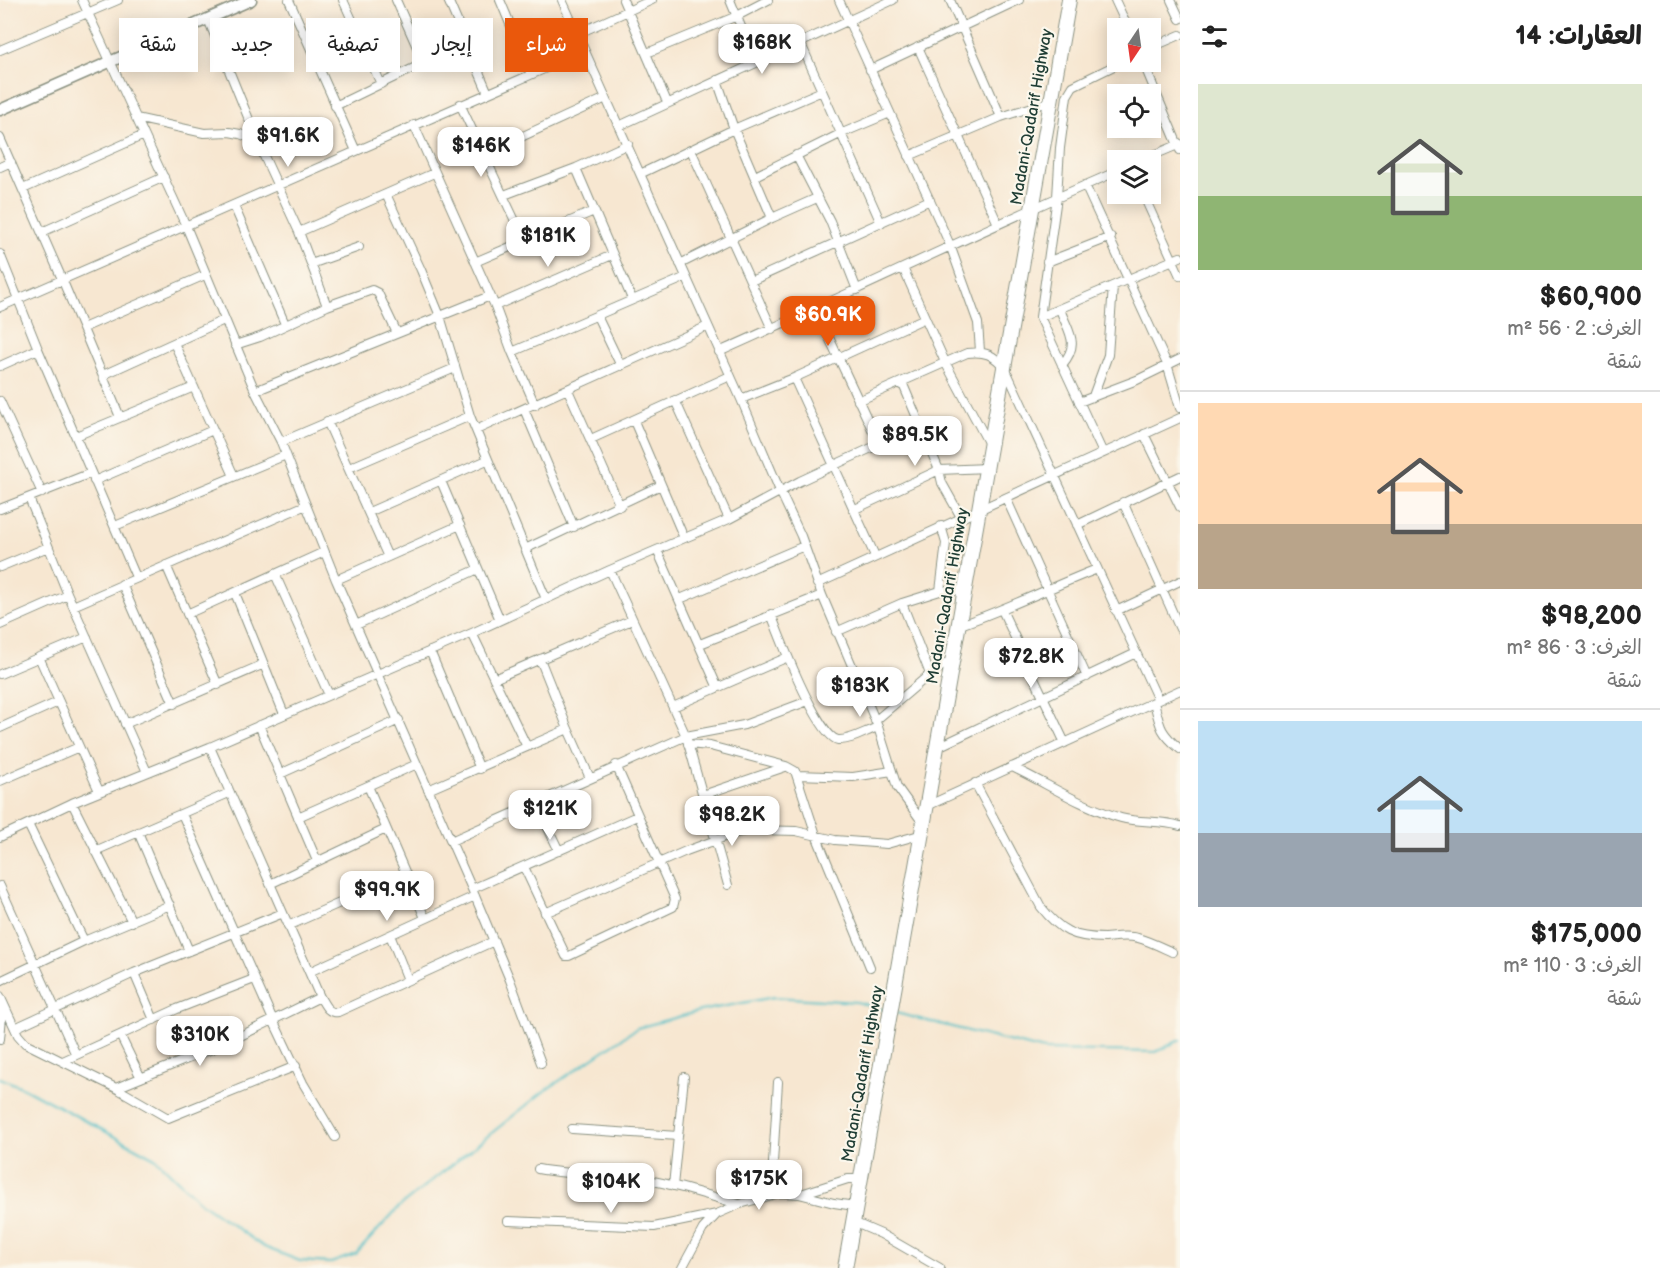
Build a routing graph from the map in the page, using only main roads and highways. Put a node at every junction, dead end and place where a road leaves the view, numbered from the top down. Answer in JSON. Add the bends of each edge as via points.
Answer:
{"nodes":[{"id":1,"x":1070,"y":0,"type":"edge"},
{"id":2,"x":845,"y":1268,"type":"edge"}],
"edges":[{"from":1,"to":2,"type":"highway","name":"Madani-Qadarif Highway"}]}
